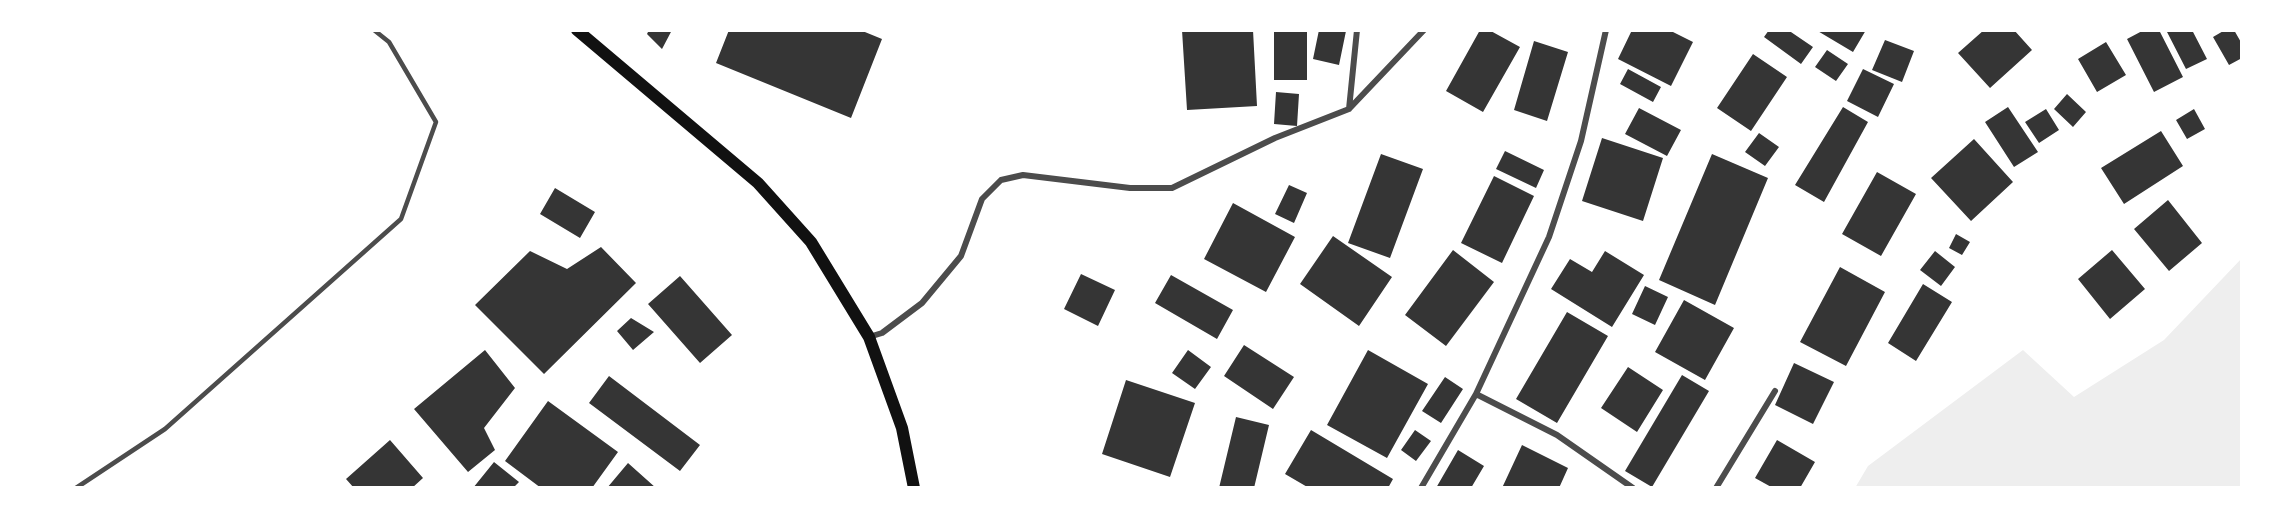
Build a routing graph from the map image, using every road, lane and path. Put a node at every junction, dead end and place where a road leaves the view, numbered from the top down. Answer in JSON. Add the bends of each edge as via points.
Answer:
{"nodes":[{"id":1,"x":374,"y":30,"type":"edge"},
{"id":2,"x":577,"y":30,"type":"edge"},
{"id":3,"x":1357,"y":30,"type":"edge"},
{"id":4,"x":1424,"y":30,"type":"edge"},
{"id":5,"x":1606,"y":30,"type":"edge"},
{"id":6,"x":1349,"y":109,"type":"junction"},
{"id":7,"x":869,"y":337,"type":"junction"},
{"id":8,"x":1776,"y":391,"type":"dead end"},
{"id":9,"x":1476,"y":394,"type":"junction"},
{"id":10,"x":76,"y":488,"type":"edge"},
{"id":11,"x":914,"y":488,"type":"edge"},
{"id":12,"x":1421,"y":488,"type":"edge"},
{"id":13,"x":1633,"y":488,"type":"edge"},
{"id":14,"x":1716,"y":488,"type":"edge"}],
"edges":[{"from":1,"to":10,"type":"lane","via":[[389,42],[436,122],[400,219],[165,429]]},
{"from":2,"to":7,"type":"main road","via":[[758,183],[811,242]]},
{"from":3,"to":6,"type":"street"},
{"from":4,"to":6,"type":"street"},
{"from":5,"to":9,"type":"street","via":[[1581,141],[1549,237]]},
{"from":6,"to":7,"type":"street","via":[[1275,138],[1172,188],[1130,188],[1023,175],[1001,180],[982,199],[961,256],[928,296],[882,333]]},
{"from":7,"to":11,"type":"main road","via":[[902,428]]},
{"from":8,"to":14,"type":"street"},
{"from":9,"to":12,"type":"street"},
{"from":9,"to":13,"type":"street","via":[[1557,435]]}]}
